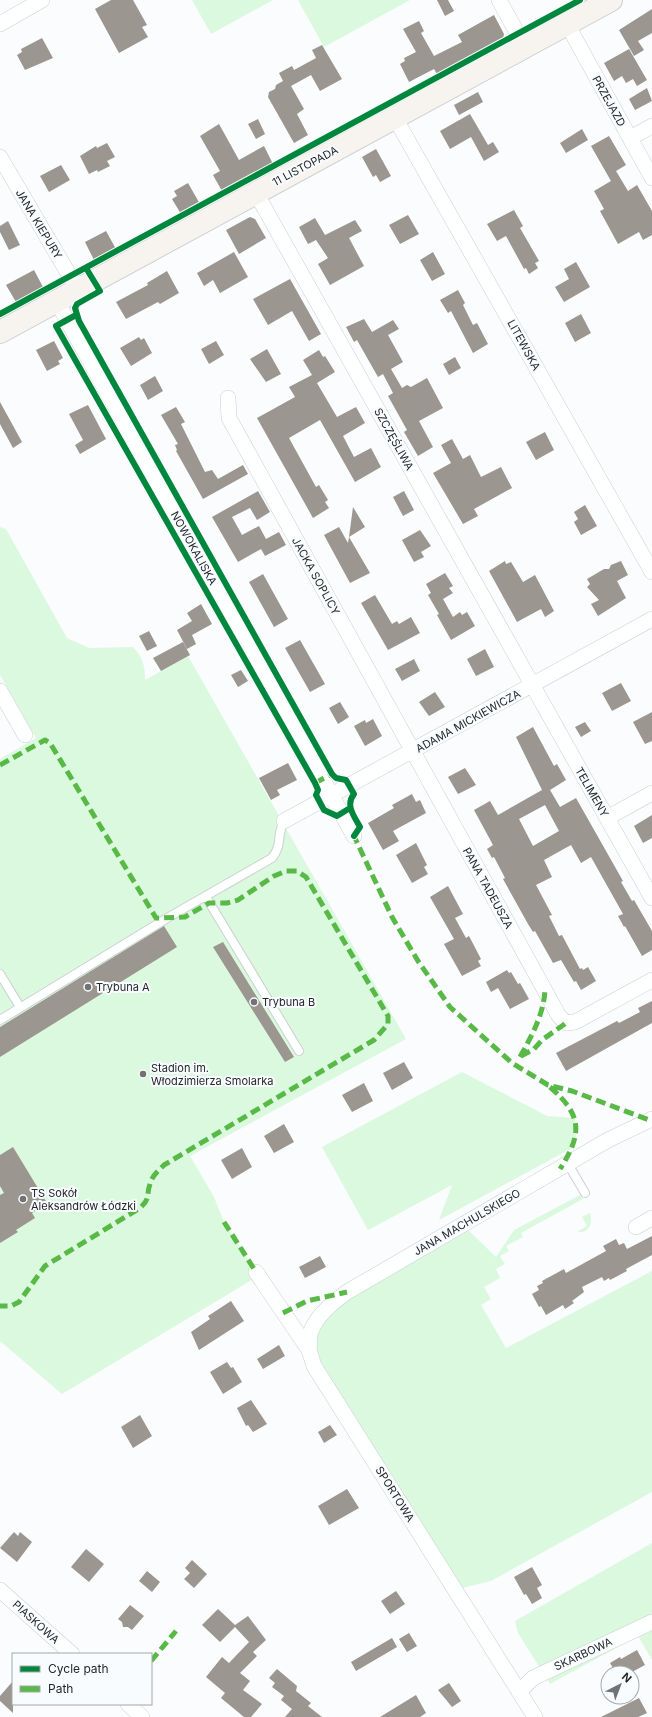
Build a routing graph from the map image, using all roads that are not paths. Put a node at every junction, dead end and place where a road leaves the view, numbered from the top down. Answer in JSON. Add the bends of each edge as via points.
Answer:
{"nodes":[{"id":1,"x":42,"y":0,"type":"edge"},
{"id":2,"x":499,"y":0,"type":"edge"},
{"id":3,"x":611,"y":0,"type":"edge"},
{"id":4,"x":0,"y":24,"type":"edge"},
{"id":5,"x":567,"y":24,"type":"junction"},
{"id":6,"x":525,"y":47,"type":"junction"},
{"id":7,"x":395,"y":118,"type":"junction"},
{"id":8,"x":652,"y":126,"type":"edge"},
{"id":9,"x":630,"y":138,"type":"junction"},
{"id":10,"x":0,"y":157,"type":"edge"},
{"id":11,"x":652,"y":178,"type":"edge"},
{"id":12,"x":256,"y":193,"type":"junction"},
{"id":13,"x":78,"y":290,"type":"junction"},
{"id":14,"x":57,"y":302,"type":"junction"},
{"id":15,"x":0,"y":332,"type":"edge"},
{"id":16,"x":228,"y":398,"type":"dead end"},
{"id":17,"x":652,"y":572,"type":"edge"},
{"id":18,"x":652,"y":619,"type":"edge"},
{"id":19,"x":531,"y":685,"type":"junction"},
{"id":20,"x":0,"y":691,"type":"edge"},
{"id":21,"x":25,"y":735,"type":"dead end"},
{"id":22,"x":412,"y":752,"type":"junction"},
{"id":23,"x":652,"y":793,"type":"edge"},
{"id":24,"x":332,"y":795,"type":"junction"},
{"id":25,"x":607,"y":818,"type":"junction"},
{"id":26,"x":284,"y":821,"type":"joint"},
{"id":27,"x":354,"y":836,"type":"dead end"},
{"id":28,"x":206,"y":897,"type":"junction"},
{"id":29,"x":652,"y":898,"type":"edge"},
{"id":30,"x":0,"y":974,"type":"edge"},
{"id":31,"x":652,"y":980,"type":"edge"},
{"id":32,"x":0,"y":986,"type":"edge"},
{"id":33,"x":9,"y":989,"type":"junction"},
{"id":34,"x":20,"y":1007,"type":"junction"},
{"id":35,"x":0,"y":1020,"type":"edge"},
{"id":36,"x":299,"y":1051,"type":"dead end"},
{"id":37,"x":652,"y":1119,"type":"edge"},
{"id":38,"x":568,"y":1164,"type":"junction"},
{"id":39,"x":585,"y":1192,"type":"dead end"},
{"id":40,"x":652,"y":1218,"type":"edge"},
{"id":41,"x":636,"y":1227,"type":"dead end"},
{"id":42,"x":256,"y":1272,"type":"dead end"},
{"id":43,"x":309,"y":1350,"type":"junction"},
{"id":44,"x":0,"y":1590,"type":"edge"},
{"id":45,"x":652,"y":1622,"type":"edge"},
{"id":46,"x":71,"y":1653,"type":"edge"},
{"id":47,"x":519,"y":1692,"type":"junction"},
{"id":48,"x":129,"y":1705,"type":"edge"},
{"id":49,"x":142,"y":1717,"type":"edge"},
{"id":50,"x":535,"y":1717,"type":"edge"}],
"edges":[{"from":1,"to":4,"type":"street"},
{"from":2,"to":6,"type":"street"},
{"from":3,"to":5,"type":"street","name":"11 LISTOPADA"},
{"from":5,"to":6,"type":"street","name":"11 LISTOPADA"},
{"from":5,"to":9,"type":"street","name":"PRZEJAZD"},
{"from":6,"to":7,"type":"street","name":"11 LISTOPADA"},
{"from":7,"to":12,"type":"street","name":"11 LISTOPADA"},
{"from":7,"to":17,"type":"street","name":"LITEWSKA"},
{"from":8,"to":9,"type":"street"},
{"from":9,"to":11,"type":"street","name":"PRZEJAZD"},
{"from":10,"to":13,"type":"street","name":"JANA KIEPURY"},
{"from":12,"to":13,"type":"street","name":"11 LISTOPADA"},
{"from":12,"to":19,"type":"street","name":"SZCZĘŚLIWA"},
{"from":13,"to":14,"type":"street","name":"11 LISTOPADA"},
{"from":14,"to":15,"type":"street","name":"11 LISTOPADA"},
{"from":14,"to":24,"type":"street","name":"NOWOKALISKA"},
{"from":16,"to":22,"type":"street","name":"JACKA SOPLICY","via":[[229,418]]},
{"from":18,"to":19,"type":"street","name":"ADAMA MICKIEWICZA"},
{"from":19,"to":22,"type":"street","name":"ADAMA MICKIEWICZA"},
{"from":19,"to":25,"type":"street","name":"TELIMENY"},
{"from":20,"to":21,"type":"street"},
{"from":22,"to":24,"type":"street","name":"ADAMA MICKIEWICZA"},
{"from":22,"to":31,"type":"street","name":"PANA TADEUSZA","via":[[559,1016],[566,1023],[575,1022]]},
{"from":23,"to":25,"type":"street"},
{"from":24,"to":26,"type":"street","name":"ADAMA MICKIEWICZA"},
{"from":24,"to":27,"type":"street","name":"NOWOKALISKA"},
{"from":25,"to":29,"type":"street","name":"TELIMENY"},
{"from":26,"to":28,"type":"lane","via":[[280,830],[279,849],[272,858]]},
{"from":28,"to":34,"type":"lane"},
{"from":28,"to":36,"type":"lane"},
{"from":30,"to":33,"type":"lane"},
{"from":32,"to":33,"type":"lane"},
{"from":33,"to":34,"type":"lane"},
{"from":34,"to":35,"type":"lane"},
{"from":37,"to":38,"type":"street","name":"JANA MACHULSKIEGO","via":[[608,1140]]},
{"from":38,"to":39,"type":"lane"},
{"from":38,"to":43,"type":"street","name":"JANA MACHULSKIEGO","via":[[347,1292],[320,1316],[311,1331]]},
{"from":40,"to":41,"type":"street"},
{"from":42,"to":43,"type":"street","name":"SPORTOWA"},
{"from":43,"to":47,"type":"street","name":"SPORTOWA","via":[[314,1366]]},
{"from":44,"to":46,"type":"street","name":"PIASKOWA"},
{"from":45,"to":47,"type":"street","name":"SKARBOWA","via":[[533,1678]]},
{"from":47,"to":50,"type":"street","name":"SPORTOWA"},
{"from":48,"to":49,"type":"street"}]}
